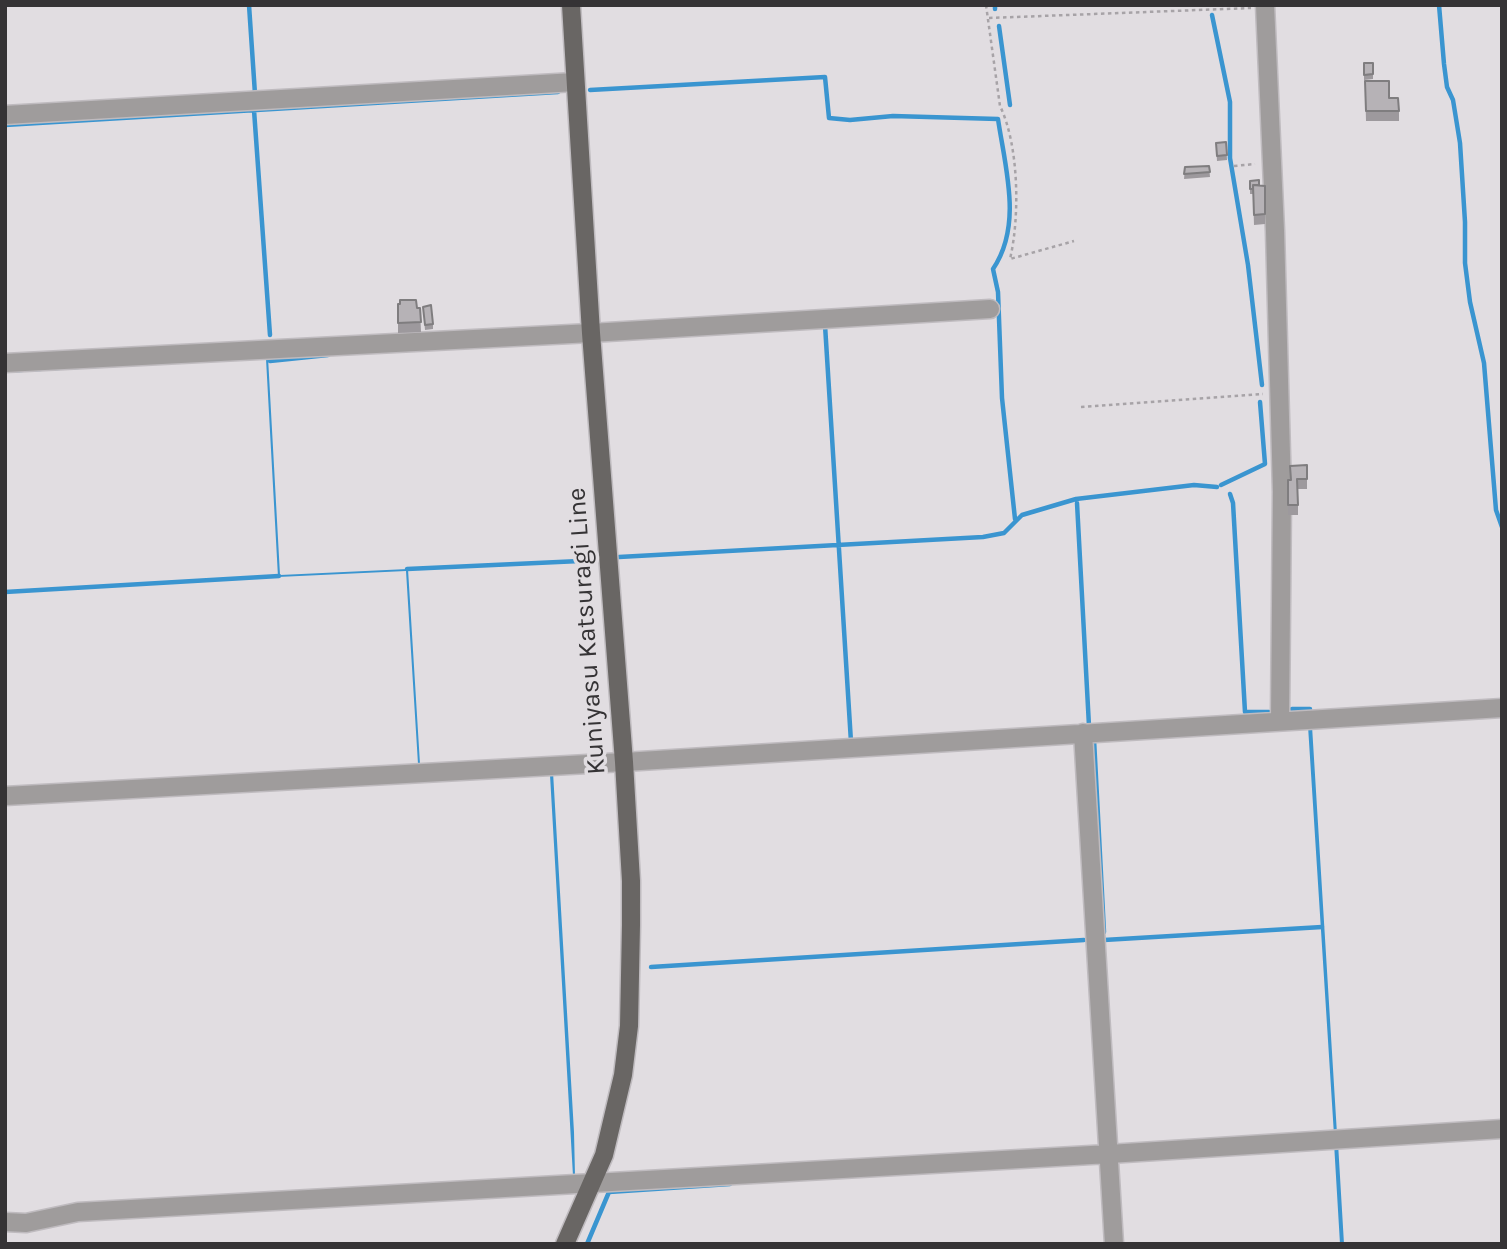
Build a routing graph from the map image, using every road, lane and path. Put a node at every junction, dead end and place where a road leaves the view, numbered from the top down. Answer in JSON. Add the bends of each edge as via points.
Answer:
{"nodes":[{"id":1,"x":571,"y":5,"type":"edge"},
{"id":2,"x":986,"y":5,"type":"edge"},
{"id":3,"x":1265,"y":6,"type":"edge"},
{"id":4,"x":989,"y":19,"type":"junction"},
{"id":5,"x":575,"y":82,"type":"junction"},
{"id":6,"x":5,"y":115,"type":"edge"},
{"id":7,"x":1272,"y":162,"type":"junction"},
{"id":8,"x":1234,"y":166,"type":"dead end"},
{"id":9,"x":1074,"y":241,"type":"dead end"},
{"id":10,"x":990,"y":309,"type":"dead end"},
{"id":11,"x":591,"y":333,"type":"junction"},
{"id":12,"x":5,"y":363,"type":"edge"},
{"id":13,"x":1279,"y":393,"type":"junction"},
{"id":14,"x":1081,"y":407,"type":"dead end"},
{"id":15,"x":1502,"y":708,"type":"edge"},
{"id":16,"x":1280,"y":720,"type":"junction"},
{"id":17,"x":1083,"y":733,"type":"junction"},
{"id":18,"x":624,"y":762,"type":"junction"},
{"id":19,"x":5,"y":796,"type":"edge"},
{"id":20,"x":1502,"y":1129,"type":"edge"},
{"id":21,"x":1109,"y":1154,"type":"junction"},
{"id":22,"x":592,"y":1185,"type":"junction"},
{"id":23,"x":5,"y":1222,"type":"edge"},
{"id":24,"x":565,"y":1244,"type":"edge"},
{"id":25,"x":1114,"y":1244,"type":"edge"}],
"edges":[{"from":1,"to":5,"type":"main road","name":"Kuniyasu Katsuragi Line"},
{"from":2,"to":4,"type":"path"},
{"from":3,"to":4,"type":"path"},
{"from":3,"to":7,"type":"street"},
{"from":4,"to":9,"type":"path","via":[[1017,202],[1010,259]]},
{"from":5,"to":6,"type":"street"},
{"from":5,"to":11,"type":"main road","name":"Kuniyasu Katsuragi Line"},
{"from":7,"to":8,"type":"path"},
{"from":7,"to":13,"type":"street"},
{"from":10,"to":11,"type":"street"},
{"from":11,"to":12,"type":"street"},
{"from":11,"to":18,"type":"main road","name":"Kuniyasu Katsuragi Line"},
{"from":13,"to":14,"type":"path"},
{"from":13,"to":16,"type":"street"},
{"from":15,"to":16,"type":"street"},
{"from":16,"to":17,"type":"street"},
{"from":17,"to":18,"type":"street"},
{"from":17,"to":21,"type":"street"},
{"from":18,"to":19,"type":"street"},
{"from":18,"to":22,"type":"main road","name":"Kuniyasu Katsuragi Line","via":[[631,881],[629,1026],[614,1114]]},
{"from":20,"to":21,"type":"street"},
{"from":21,"to":22,"type":"street"},
{"from":21,"to":25,"type":"street"},
{"from":22,"to":23,"type":"street","via":[[78,1212],[26,1223]]},
{"from":22,"to":24,"type":"main road","name":"Kuniyasu Katsuragi Line"}]}
